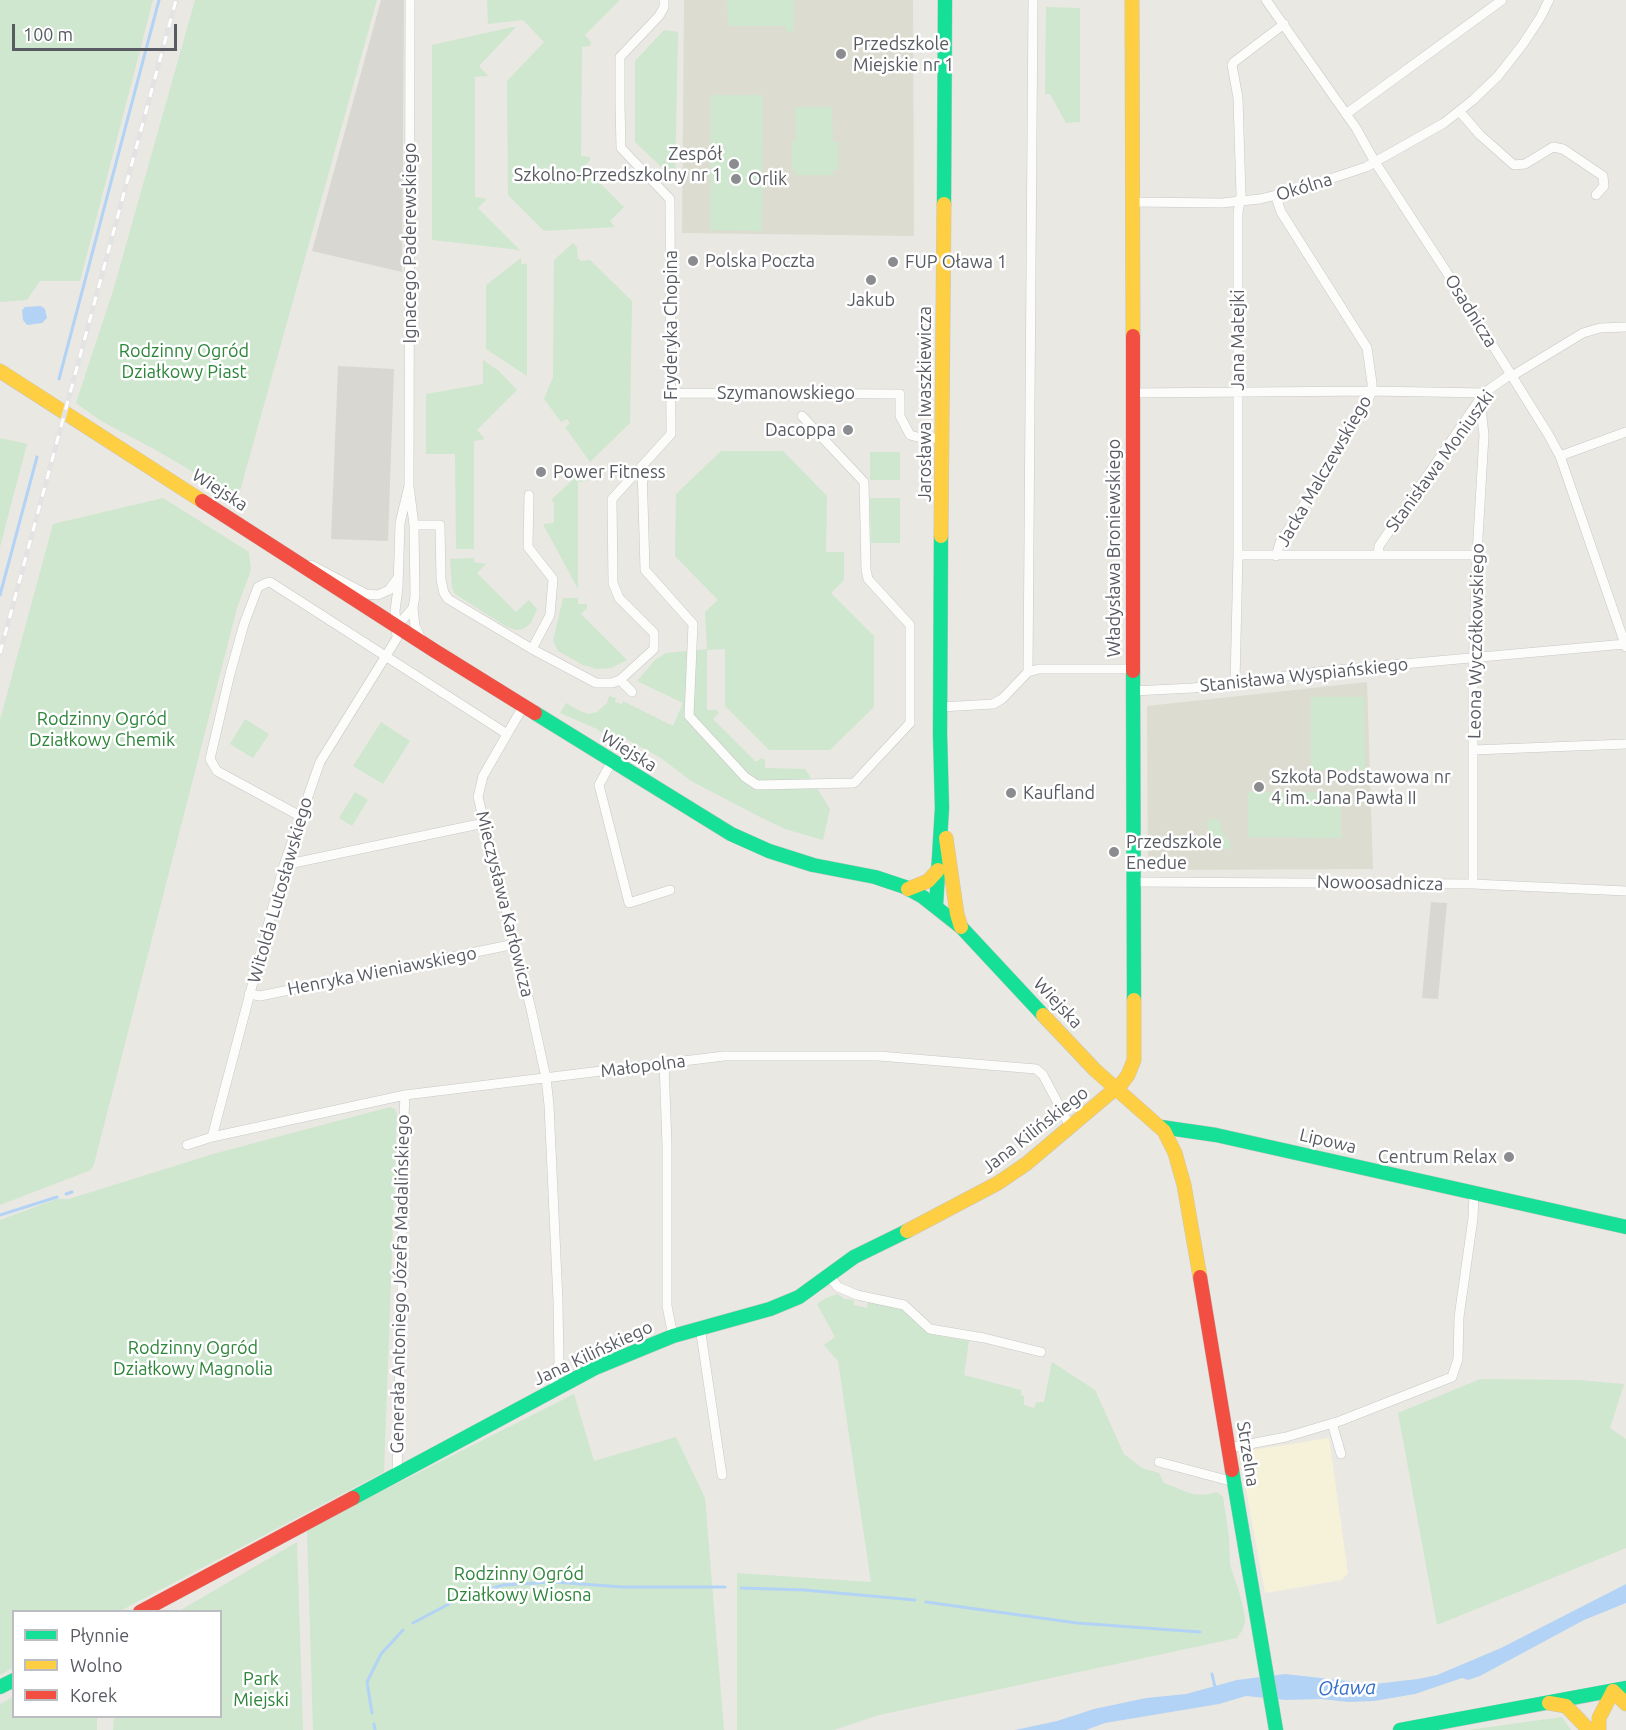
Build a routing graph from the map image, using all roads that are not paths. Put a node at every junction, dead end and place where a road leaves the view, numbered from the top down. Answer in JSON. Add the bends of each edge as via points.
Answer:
{"nodes":[{"id":1,"x":410,"y":0,"type":"edge"},
{"id":2,"x":664,"y":0,"type":"edge"},
{"id":3,"x":945,"y":0,"type":"edge"},
{"id":4,"x":1033,"y":0,"type":"edge"},
{"id":5,"x":1132,"y":0,"type":"edge"},
{"id":6,"x":1266,"y":0,"type":"edge"},
{"id":7,"x":1502,"y":0,"type":"edge"},
{"id":8,"x":1549,"y":0,"type":"edge"},
{"id":9,"x":1284,"y":24,"type":"junction"},
{"id":10,"x":1460,"y":112,"type":"junction"},
{"id":11,"x":1346,"y":114,"type":"junction"},
{"id":12,"x":1375,"y":162,"type":"junction"},
{"id":13,"x":1596,"y":195,"type":"dead end"},
{"id":14,"x":1276,"y":196,"type":"junction"},
{"id":15,"x":1132,"y":202,"type":"junction"},
{"id":16,"x":1240,"y":202,"type":"junction"},
{"id":17,"x":1626,"y":327,"type":"edge"},
{"id":18,"x":0,"y":371,"type":"edge"},
{"id":19,"x":1512,"y":375,"type":"junction"},
{"id":20,"x":1372,"y":391,"type":"junction"},
{"id":21,"x":1238,"y":392,"type":"junction"},
{"id":22,"x":671,"y":393,"type":"junction"},
{"id":23,"x":1132,"y":393,"type":"junction"},
{"id":24,"x":1482,"y":396,"type":"junction"},
{"id":25,"x":802,"y":416,"type":"dead end"},
{"id":26,"x":1464,"y":423,"type":"junction"},
{"id":27,"x":1484,"y":426,"type":"junction"},
{"id":28,"x":1626,"y":432,"type":"edge"},
{"id":29,"x":943,"y":438,"type":"junction"},
{"id":30,"x":1560,"y":456,"type":"junction"},
{"id":31,"x":642,"y":466,"type":"junction"},
{"id":32,"x":409,"y":486,"type":"junction"},
{"id":33,"x":529,"y":495,"type":"dead end"},
{"id":34,"x":414,"y":525,"type":"junction"},
{"id":35,"x":1238,"y":555,"type":"junction"},
{"id":36,"x":1378,"y":555,"type":"junction"},
{"id":37,"x":1477,"y":555,"type":"junction"},
{"id":38,"x":1276,"y":556,"type":"junction"},
{"id":39,"x":291,"y":557,"type":"junction"},
{"id":40,"x":398,"y":576,"type":"junction"},
{"id":41,"x":413,"y":608,"type":"junction"},
{"id":42,"x":397,"y":626,"type":"junction"},
{"id":43,"x":423,"y":643,"type":"junction"},
{"id":44,"x":1625,"y":645,"type":"edge"},
{"id":45,"x":532,"y":649,"type":"junction"},
{"id":46,"x":387,"y":658,"type":"junction"},
{"id":47,"x":1474,"y":658,"type":"junction"},
{"id":48,"x":1132,"y":669,"type":"junction"},
{"id":49,"x":1028,"y":672,"type":"junction"},
{"id":50,"x":620,"y":680,"type":"junction"},
{"id":51,"x":1235,"y":682,"type":"junction"},
{"id":52,"x":1133,"y":691,"type":"junction"},
{"id":53,"x":632,"y":692,"type":"dead end"},
{"id":54,"x":524,"y":705,"type":"junction"},
{"id":55,"x":941,"y":707,"type":"junction"},
{"id":56,"x":507,"y":734,"type":"junction"},
{"id":57,"x":1626,"y":744,"type":"edge"},
{"id":58,"x":1473,"y":750,"type":"junction"},
{"id":59,"x":612,"y":761,"type":"junction"},
{"id":60,"x":942,"y":808,"type":"junction"},
{"id":61,"x":300,"y":816,"type":"junction"},
{"id":62,"x":484,"y":823,"type":"junction"},
{"id":63,"x":284,"y":865,"type":"junction"},
{"id":64,"x":938,"y":870,"type":"junction"},
{"id":65,"x":1134,"y":882,"type":"junction"},
{"id":66,"x":1473,"y":884,"type":"junction"},
{"id":67,"x":952,"y":886,"type":"junction"},
{"id":68,"x":908,"y":889,"type":"junction"},
{"id":69,"x":670,"y":890,"type":"dead end"},
{"id":70,"x":1626,"y":891,"type":"edge"},
{"id":71,"x":937,"y":906,"type":"junction"},
{"id":72,"x":962,"y":927,"type":"junction"},
{"id":73,"x":515,"y":944,"type":"junction"},
{"id":74,"x":249,"y":994,"type":"junction"},
{"id":75,"x":664,"y":1063,"type":"junction"},
{"id":76,"x":546,"y":1078,"type":"junction"},
{"id":77,"x":1115,"y":1089,"type":"junction"},
{"id":78,"x":405,"y":1095,"type":"junction"},
{"id":79,"x":1161,"y":1127,"type":"junction"},
{"id":80,"x":1071,"y":1128,"type":"junction"},
{"id":81,"x":212,"y":1137,"type":"junction"},
{"id":82,"x":187,"y":1145,"type":"dead end"},
{"id":83,"x":1474,"y":1194,"type":"junction"},
{"id":84,"x":1626,"y":1227,"type":"edge"},
{"id":85,"x":828,"y":1275,"type":"junction"},
{"id":86,"x":700,"y":1327,"type":"junction"},
{"id":87,"x":674,"y":1336,"type":"junction"},
{"id":88,"x":1041,"y":1352,"type":"dead end"},
{"id":89,"x":559,"y":1363,"type":"junction"},
{"id":90,"x":568,"y":1382,"type":"junction"},
{"id":91,"x":554,"y":1390,"type":"junction"},
{"id":92,"x":1336,"y":1422,"type":"junction"},
{"id":93,"x":1229,"y":1448,"type":"junction"},
{"id":94,"x":1341,"y":1454,"type":"dead end"},
{"id":95,"x":1159,"y":1462,"type":"dead end"},
{"id":96,"x":397,"y":1473,"type":"junction"},
{"id":97,"x":722,"y":1475,"type":"dead end"},
{"id":98,"x":1234,"y":1482,"type":"junction"},
{"id":99,"x":142,"y":1610,"type":"edge"},
{"id":100,"x":1619,"y":1689,"type":"edge"},
{"id":101,"x":1547,"y":1702,"type":"junction"},
{"id":102,"x":1626,"y":1704,"type":"edge"},
{"id":103,"x":1275,"y":1728,"type":"edge"},
{"id":104,"x":1400,"y":1730,"type":"edge"},
{"id":105,"x":1589,"y":1730,"type":"edge"},
{"id":106,"x":1599,"y":1730,"type":"edge"}],
"edges":[{"from":1,"to":32,"type":"street","name":"Ignacego Paderewskiego"},
{"from":2,"to":22,"type":"street","name":"Fryderyka Chopina","via":[[659,16],[620,57],[620,115],[621,148],[670,199]]},
{"from":3,"to":29,"type":"street","name":"Jarosława Iwaszkiewicza"},
{"from":4,"to":49,"type":"street"},
{"from":5,"to":15,"type":"street","name":"Władysława Broniewskiego"},
{"from":6,"to":9,"type":"street","name":"Osadnicza"},
{"from":7,"to":11,"type":"street"},
{"from":8,"to":10,"type":"street","name":"Okólna","via":[[1506,65]]},
{"from":9,"to":11,"type":"street","name":"Osadnicza"},
{"from":9,"to":16,"type":"street","name":"Jana Matejki","via":[[1232,65],[1238,98]]},
{"from":10,"to":12,"type":"street","name":"Okólna"},
{"from":10,"to":13,"type":"street","via":[[1514,165],[1525,164],[1553,147],[1563,148],[1603,176],[1604,186]]},
{"from":11,"to":12,"type":"street","name":"Osadnicza"},
{"from":12,"to":14,"type":"street","name":"Okólna"},
{"from":12,"to":19,"type":"street","name":"Osadnicza"},
{"from":14,"to":16,"type":"street","name":"Okólna"},
{"from":14,"to":20,"type":"street","name":"Jacka Malczewskiego","via":[[1281,213],[1367,348]]},
{"from":15,"to":16,"type":"street","name":"Okólna"},
{"from":15,"to":23,"type":"street","name":"Władysława Broniewskiego"},
{"from":16,"to":21,"type":"street","name":"Jana Matejki"},
{"from":17,"to":19,"type":"street","name":"Stanisława Moniuszki","via":[[1583,333]]},
{"from":18,"to":39,"type":"street","name":"Wiejska"},
{"from":19,"to":24,"type":"street","name":"Stanisława Moniuszki"},
{"from":19,"to":30,"type":"street","name":"Osadnicza"},
{"from":20,"to":21,"type":"street"},
{"from":20,"to":24,"type":"street"},
{"from":20,"to":38,"type":"street","name":"Jacka Malczewskiego","via":[[1280,543]]},
{"from":21,"to":23,"type":"street"},
{"from":21,"to":35,"type":"street","name":"Jana Matejki"},
{"from":22,"to":29,"type":"street","name":"Szymanowskiego","via":[[900,394],[900,416],[910,435]]},
{"from":22,"to":31,"type":"street","name":"Fryderyka Chopina","via":[[671,434]]},
{"from":23,"to":48,"type":"street","name":"Władysława Broniewskiego"},
{"from":24,"to":26,"type":"street","name":"Stanisława Moniuszki"},
{"from":24,"to":27,"type":"street","name":"Leona Wyczółkowskiego"},
{"from":25,"to":31,"type":"street","via":[[864,482],[868,579],[910,625],[910,723],[854,783],[757,785],[689,716],[693,624],[645,570]]},
{"from":26,"to":27,"type":"street","via":[[1473,419]]},
{"from":26,"to":36,"type":"street","name":"Stanisława Moniuszki","via":[[1379,546]]},
{"from":27,"to":37,"type":"street","name":"Leona Wyczółkowskiego"},
{"from":28,"to":30,"type":"street"},
{"from":29,"to":55,"type":"street","name":"Jarosława Iwaszkiewicza"},
{"from":30,"to":44,"type":"street","name":"Osadnicza"},
{"from":31,"to":50,"type":"street","name":"Fryderyka Chopina","via":[[612,499],[614,583],[619,598],[654,633],[654,648]]},
{"from":32,"to":34,"type":"street"},
{"from":32,"to":40,"type":"street","via":[[400,523]]},
{"from":33,"to":45,"type":"street","via":[[528,547],[553,579],[550,615]]},
{"from":34,"to":41,"type":"street"},
{"from":34,"to":45,"type":"street","via":[[440,525],[441,580],[448,599]]},
{"from":35,"to":38,"type":"street"},
{"from":35,"to":51,"type":"street","name":"Jana Matejki"},
{"from":36,"to":37,"type":"street"},
{"from":36,"to":38,"type":"street"},
{"from":37,"to":47,"type":"street","name":"Leona Wyczółkowskiego"},
{"from":39,"to":40,"type":"street","via":[[366,594],[378,595],[389,590]]},
{"from":39,"to":42,"type":"street","name":"Wiejska"},
{"from":40,"to":42,"type":"street"},
{"from":41,"to":42,"type":"street"},
{"from":41,"to":43,"type":"street","via":[[415,626]]},
{"from":42,"to":43,"type":"street","name":"Wiejska"},
{"from":42,"to":46,"type":"street","name":"Witolda Lutosławskiego","via":[[396,642]]},
{"from":43,"to":54,"type":"street","name":"Wiejska"},
{"from":44,"to":47,"type":"street","name":"Stanisława Wyspiańskiego"},
{"from":45,"to":50,"type":"street","via":[[596,683]]},
{"from":46,"to":56,"type":"street"},
{"from":46,"to":61,"type":"street","name":"Witolda Lutosławskiego","via":[[334,736]]},
{"from":46,"to":61,"type":"street","via":[[270,582],[258,587],[230,674],[210,759],[217,771]]},
{"from":47,"to":51,"type":"street","name":"Stanisława Wyspiańskiego"},
{"from":47,"to":58,"type":"street","name":"Leona Wyczółkowskiego"},
{"from":48,"to":49,"type":"street","via":[[1050,668]]},
{"from":48,"to":52,"type":"street","name":"Władysława Broniewskiego"},
{"from":49,"to":55,"type":"street","via":[[993,704]]},
{"from":50,"to":53,"type":"street"},
{"from":51,"to":52,"type":"street","name":"Stanisława Wyspiańskiego"},
{"from":52,"to":65,"type":"street","name":"Władysława Broniewskiego"},
{"from":54,"to":56,"type":"street","name":"Mieczysława Karłowicza"},
{"from":54,"to":59,"type":"street","name":"Wiejska"},
{"from":55,"to":60,"type":"street","name":"Jarosława Iwaszkiewicza"},
{"from":56,"to":62,"type":"street","name":"Mieczysława Karłowicza","via":[[480,782],[478,797]]},
{"from":57,"to":58,"type":"street"},
{"from":58,"to":66,"type":"street","name":"Leona Wyczółkowskiego"},
{"from":59,"to":68,"type":"street","name":"Wiejska","via":[[723,829],[769,851]]},
{"from":59,"to":69,"type":"street","via":[[599,785],[629,903]]},
{"from":60,"to":64,"type":"street","name":"Jarosława Iwaszkiewicza"},
{"from":60,"to":67,"type":"street","name":"Jarosława Iwaszkiewicza"},
{"from":61,"to":63,"type":"street","name":"Witolda Lutosławskiego"},
{"from":62,"to":63,"type":"street"},
{"from":62,"to":73,"type":"street","name":"Mieczysława Karłowicza"},
{"from":63,"to":74,"type":"street","name":"Witolda Lutosławskiego"},
{"from":64,"to":68,"type":"street","via":[[928,881]]},
{"from":64,"to":71,"type":"street","name":"Jarosława Iwaszkiewicza"},
{"from":65,"to":66,"type":"street","name":"Nowoosadnicza"},
{"from":65,"to":77,"type":"street","name":"Władysława Broniewskiego","via":[[1134,1060],[1128,1075]]},
{"from":66,"to":70,"type":"street","name":"Nowoosadnicza"},
{"from":67,"to":71,"type":"street","via":[[947,901]]},
{"from":67,"to":72,"type":"street","name":"Jarosława Iwaszkiewicza"},
{"from":68,"to":71,"type":"street","name":"Wiejska"},
{"from":71,"to":72,"type":"street","name":"Wiejska"},
{"from":72,"to":77,"type":"street","name":"Wiejska"},
{"from":73,"to":74,"type":"street","name":"Henryka Wieniawskiego","via":[[260,996]]},
{"from":73,"to":76,"type":"street","name":"Mieczysława Karłowicza"},
{"from":74,"to":81,"type":"street","name":"Witolda Lutosławskiego"},
{"from":75,"to":76,"type":"street","name":"Małopolna"},
{"from":75,"to":80,"type":"street","name":"Małopolna","via":[[724,1056],[879,1056],[1036,1069]]},
{"from":75,"to":87,"type":"street","via":[[667,1306]]},
{"from":76,"to":78,"type":"street","name":"Małopolna"},
{"from":76,"to":89,"type":"street","name":"Mieczysława Karłowicza"},
{"from":77,"to":79,"type":"street","name":"Wiejska"},
{"from":77,"to":80,"type":"street","name":"Jana Kilińskiego"},
{"from":78,"to":81,"type":"street","name":"Małopolna"},
{"from":78,"to":96,"type":"street","name":"Generała Antoniego Józefa Madalińskiego"},
{"from":79,"to":83,"type":"street","name":"Lipowa","via":[[1212,1134]]},
{"from":79,"to":93,"type":"street","name":"Strzelna","via":[[1171,1141],[1184,1185]]},
{"from":80,"to":85,"type":"street","name":"Jana Kilińskiego","via":[[998,1183],[854,1257]]},
{"from":81,"to":82,"type":"street","name":"Małopolna"},
{"from":83,"to":84,"type":"street","name":"Lipowa"},
{"from":83,"to":92,"type":"street","via":[[1459,1317],[1458,1359],[1452,1377]]},
{"from":85,"to":86,"type":"street","name":"Jana Kilińskiego","via":[[789,1302]]},
{"from":85,"to":88,"type":"street","via":[[845,1291],[904,1305],[930,1329]]},
{"from":86,"to":87,"type":"street","name":"Jana Kilińskiego"},
{"from":86,"to":97,"type":"street"},
{"from":87,"to":90,"type":"street","name":"Jana Kilińskiego","via":[[615,1358]]},
{"from":89,"to":90,"type":"street"},
{"from":89,"to":91,"type":"street"},
{"from":90,"to":91,"type":"street","name":"Jana Kilińskiego"},
{"from":91,"to":96,"type":"street","name":"Jana Kilińskiego"},
{"from":92,"to":93,"type":"street"},
{"from":92,"to":94,"type":"street"},
{"from":93,"to":98,"type":"street","name":"Strzelna"},
{"from":95,"to":98,"type":"street"},
{"from":96,"to":99,"type":"street","name":"Jana Kilińskiego"},
{"from":98,"to":103,"type":"street","name":"Strzelna"},
{"from":100,"to":101,"type":"street"},
{"from":100,"to":102,"type":"street"},
{"from":100,"to":106,"type":"street","via":[[1599,1718]]},
{"from":101,"to":104,"type":"street"},
{"from":101,"to":105,"type":"street","via":[[1566,1707]]}]}
